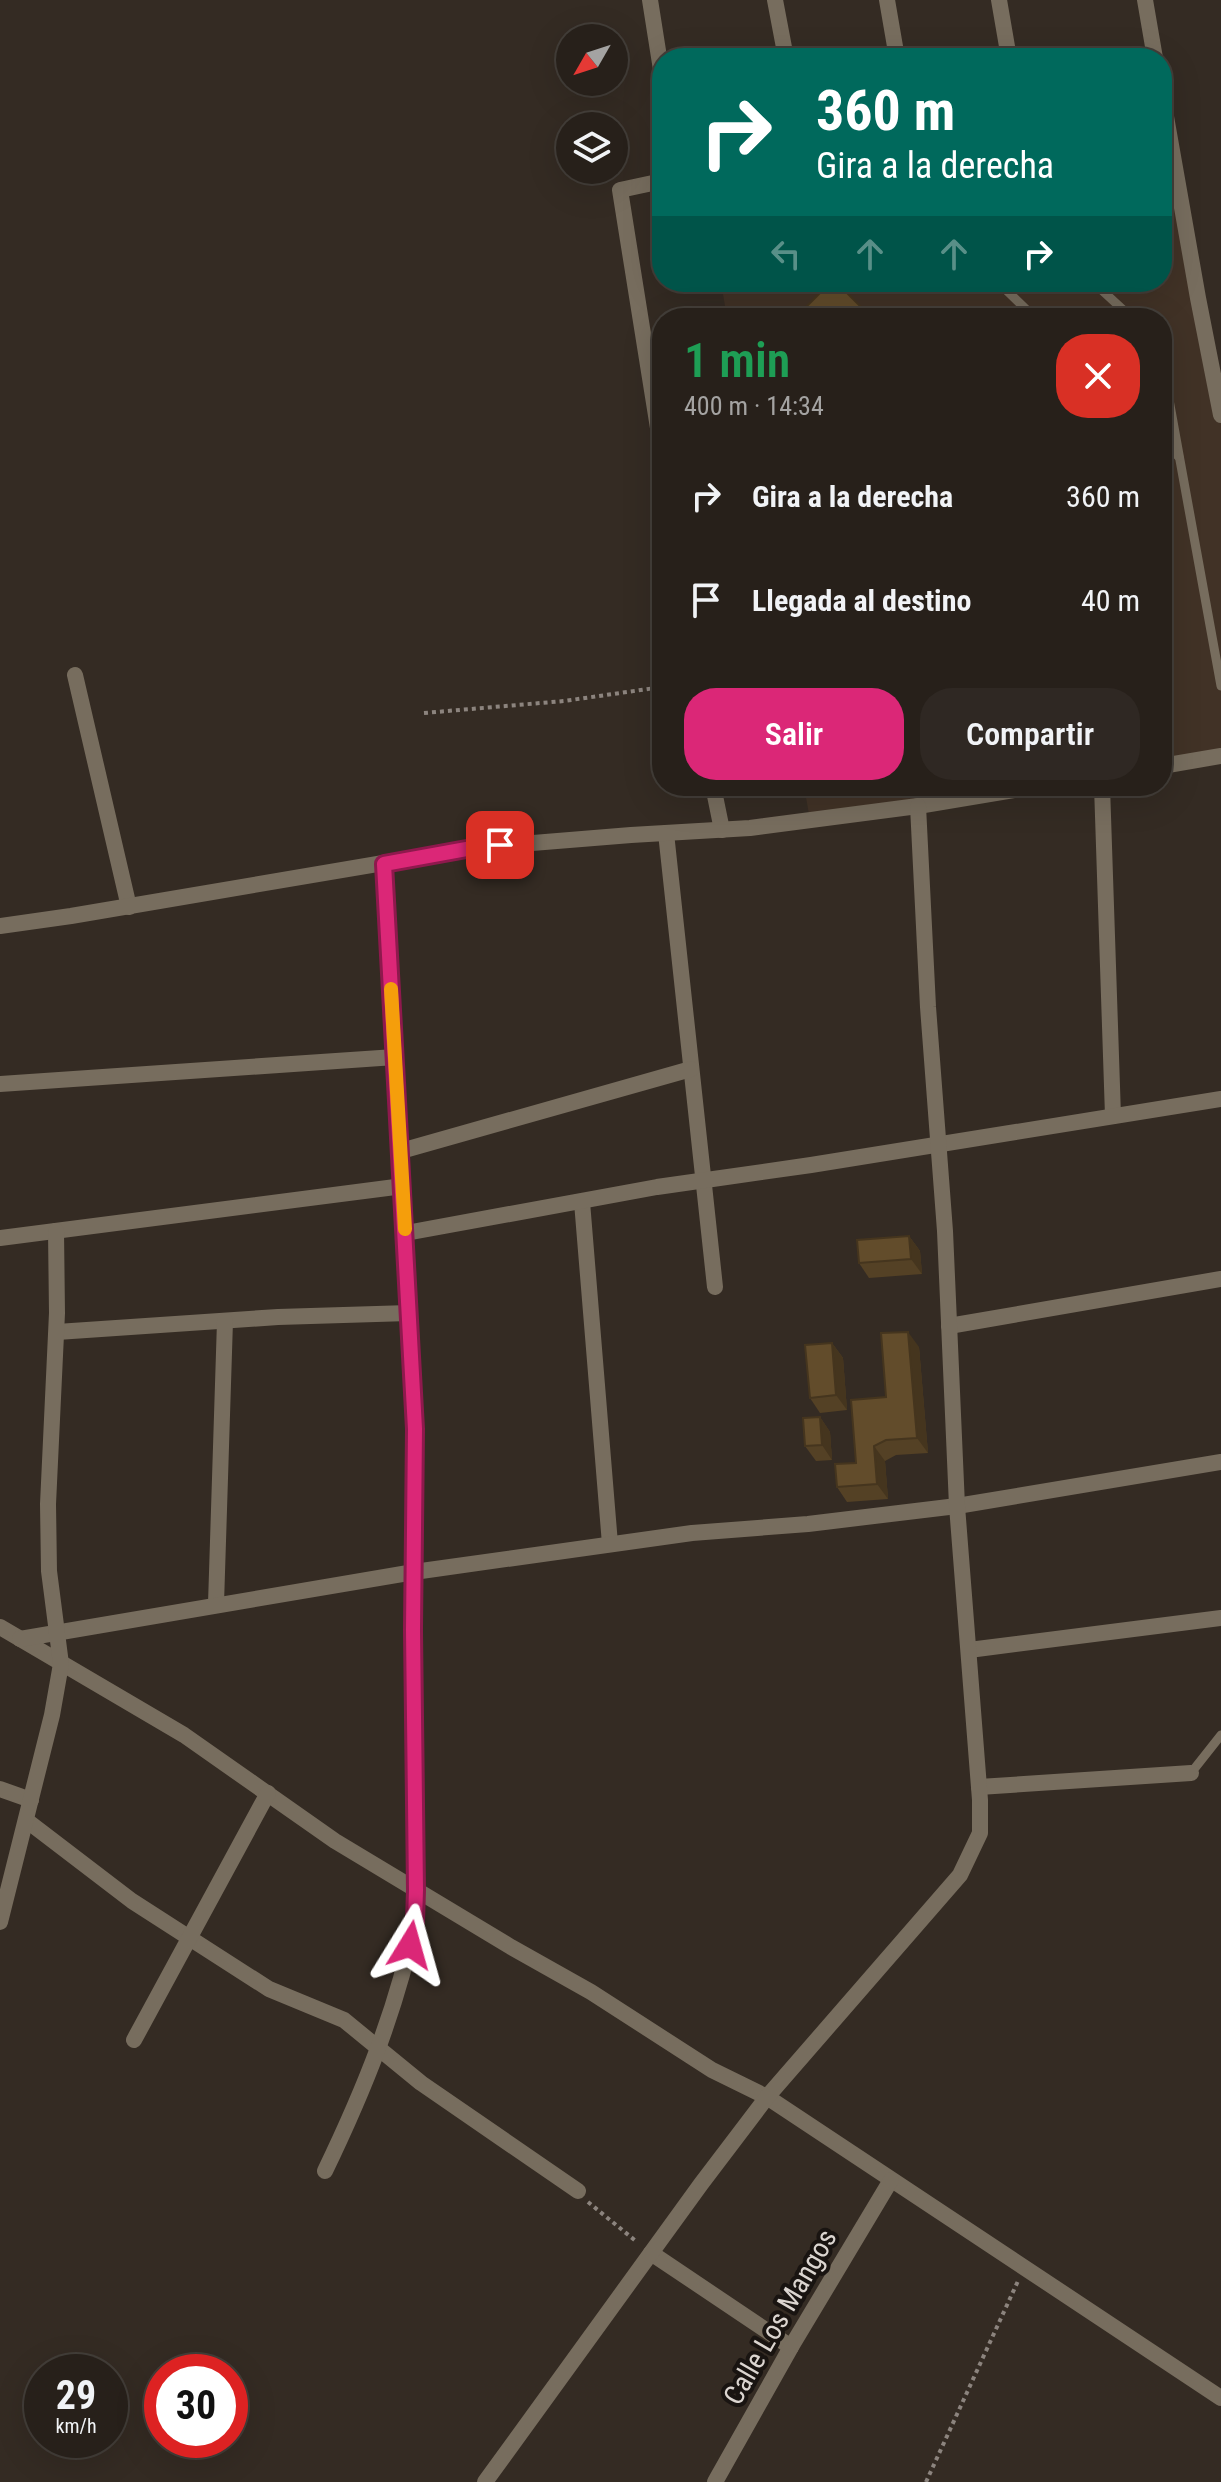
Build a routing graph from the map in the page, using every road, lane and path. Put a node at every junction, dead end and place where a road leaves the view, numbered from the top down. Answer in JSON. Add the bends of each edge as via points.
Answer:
{"nodes":[{"id":1,"x":650,"y":0,"type":"edge"},
{"id":2,"x":775,"y":0,"type":"edge"},
{"id":3,"x":887,"y":0,"type":"edge"},
{"id":4,"x":999,"y":0,"type":"edge"},
{"id":5,"x":1145,"y":0,"type":"edge"},
{"id":6,"x":658,"y":48,"type":"edge"},
{"id":7,"x":784,"y":48,"type":"edge"},
{"id":8,"x":895,"y":48,"type":"edge"},
{"id":9,"x":1007,"y":48,"type":"edge"},
{"id":10,"x":1153,"y":48,"type":"edge"},
{"id":11,"x":1172,"y":151,"type":"edge"},
{"id":12,"x":652,"y":183,"type":"edge"},
{"id":13,"x":1008,"y":292,"type":"edge"},
{"id":14,"x":1104,"y":292,"type":"edge"},
{"id":15,"x":1025,"y":308,"type":"edge"},
{"id":16,"x":1120,"y":308,"type":"edge"},
{"id":17,"x":652,"y":390,"type":"edge"},
{"id":18,"x":1221,"y":415,"type":"edge"},
{"id":19,"x":1172,"y":417,"type":"edge"},
{"id":20,"x":1172,"y":450,"type":"edge"},
{"id":21,"x":1179,"y":457,"type":"junction"},
{"id":22,"x":75,"y":675,"type":"dead end"},
{"id":23,"x":1221,"y":686,"type":"edge"},
{"id":24,"x":652,"y":688,"type":"edge"},
{"id":25,"x":424,"y":713,"type":"dead end"},
{"id":26,"x":1221,"y":756,"type":"edge"},
{"id":27,"x":1172,"y":764,"type":"edge"},
{"id":28,"x":715,"y":796,"type":"edge"},
{"id":29,"x":978,"y":796,"type":"edge"},
{"id":30,"x":1102,"y":796,"type":"edge"},
{"id":31,"x":918,"y":806,"type":"junction"},
{"id":32,"x":722,"y":830,"type":"junction"},
{"id":33,"x":666,"y":833,"type":"junction"},
{"id":34,"x":384,"y":864,"type":"junction"},
{"id":35,"x":129,"y":907,"type":"junction"},
{"id":36,"x":0,"y":926,"type":"edge"},
{"id":37,"x":395,"y":1057,"type":"junction"},
{"id":38,"x":691,"y":1069,"type":"junction"},
{"id":39,"x":0,"y":1084,"type":"edge"},
{"id":40,"x":1221,"y":1099,"type":"edge"},
{"id":41,"x":1113,"y":1116,"type":"junction"},
{"id":42,"x":939,"y":1144,"type":"junction"},
{"id":43,"x":401,"y":1151,"type":"junction"},
{"id":44,"x":703,"y":1181,"type":"junction"},
{"id":45,"x":403,"y":1186,"type":"junction"},
{"id":46,"x":582,"y":1202,"type":"junction"},
{"id":47,"x":56,"y":1231,"type":"junction"},
{"id":48,"x":406,"y":1233,"type":"junction"},
{"id":49,"x":0,"y":1238,"type":"edge"},
{"id":50,"x":1221,"y":1279,"type":"edge"},
{"id":51,"x":715,"y":1287,"type":"dead end"},
{"id":52,"x":409,"y":1313,"type":"junction"},
{"id":53,"x":225,"y":1321,"type":"junction"},
{"id":54,"x":949,"y":1326,"type":"junction"},
{"id":55,"x":57,"y":1332,"type":"junction"},
{"id":56,"x":1221,"y":1462,"type":"edge"},
{"id":57,"x":957,"y":1506,"type":"junction"},
{"id":58,"x":610,"y":1544,"type":"junction"},
{"id":59,"x":414,"y":1572,"type":"junction"},
{"id":60,"x":216,"y":1604,"type":"junction"},
{"id":61,"x":1221,"y":1618,"type":"edge"},
{"id":62,"x":0,"y":1627,"type":"edge"},
{"id":63,"x":55,"y":1633,"type":"junction"},
{"id":64,"x":20,"y":1639,"type":"junction"},
{"id":65,"x":969,"y":1650,"type":"junction"},
{"id":66,"x":61,"y":1664,"type":"junction"},
{"id":67,"x":1221,"y":1735,"type":"edge"},
{"id":68,"x":1191,"y":1773,"type":"joint"},
{"id":69,"x":979,"y":1787,"type":"junction"},
{"id":70,"x":0,"y":1789,"type":"edge"},
{"id":71,"x":268,"y":1793,"type":"junction"},
{"id":72,"x":31,"y":1800,"type":"junction"},
{"id":73,"x":26,"y":1820,"type":"junction"},
{"id":74,"x":416,"y":1890,"type":"junction"},
{"id":75,"x":0,"y":1922,"type":"edge"},
{"id":76,"x":191,"y":1937,"type":"junction"},
{"id":77,"x":134,"y":2040,"type":"dead end"},
{"id":78,"x":380,"y":2048,"type":"junction"},
{"id":79,"x":767,"y":2097,"type":"junction"},
{"id":80,"x":325,"y":2171,"type":"dead end"},
{"id":81,"x":891,"y":2180,"type":"junction"},
{"id":82,"x":578,"y":2191,"type":"joint"},
{"id":83,"x":651,"y":2253,"type":"junction"},
{"id":84,"x":1024,"y":2268,"type":"junction"},
{"id":85,"x":791,"y":2347,"type":"junction"},
{"id":86,"x":1221,"y":2398,"type":"edge"},
{"id":87,"x":485,"y":2482,"type":"edge"},
{"id":88,"x":715,"y":2482,"type":"edge"},
{"id":89,"x":926,"y":2482,"type":"edge"}],
"edges":[{"from":1,"to":6,"type":"street"},
{"from":2,"to":7,"type":"street"},
{"from":3,"to":8,"type":"street"},
{"from":4,"to":9,"type":"street"},
{"from":5,"to":10,"type":"street"},
{"from":11,"to":18,"type":"street"},
{"from":12,"to":17,"type":"street","via":[[620,190]]},
{"from":13,"to":15,"type":"lane"},
{"from":14,"to":16,"type":"lane"},
{"from":19,"to":21,"type":"lane"},
{"from":20,"to":21,"type":"lane"},
{"from":21,"to":23,"type":"lane"},
{"from":22,"to":35,"type":"street"},
{"from":24,"to":25,"type":"path"},
{"from":26,"to":27,"type":"street"},
{"from":28,"to":32,"type":"street"},
{"from":29,"to":31,"type":"street"},
{"from":30,"to":41,"type":"street"},
{"from":31,"to":32,"type":"street"},
{"from":31,"to":42,"type":"street"},
{"from":32,"to":33,"type":"street"},
{"from":33,"to":34,"type":"street","via":[[472,848]]},
{"from":33,"to":38,"type":"street"},
{"from":34,"to":35,"type":"street"},
{"from":34,"to":37,"type":"street"},
{"from":35,"to":36,"type":"street"},
{"from":37,"to":39,"type":"street"},
{"from":37,"to":43,"type":"street"},
{"from":38,"to":43,"type":"street"},
{"from":38,"to":44,"type":"street"},
{"from":40,"to":41,"type":"street"},
{"from":41,"to":42,"type":"street"},
{"from":42,"to":44,"type":"street"},
{"from":42,"to":54,"type":"street"},
{"from":43,"to":45,"type":"street"},
{"from":44,"to":46,"type":"street"},
{"from":44,"to":51,"type":"street"},
{"from":45,"to":47,"type":"street"},
{"from":45,"to":48,"type":"street"},
{"from":46,"to":48,"type":"street"},
{"from":46,"to":58,"type":"street"},
{"from":47,"to":49,"type":"street"},
{"from":47,"to":55,"type":"street"},
{"from":48,"to":52,"type":"street"},
{"from":50,"to":54,"type":"street"},
{"from":52,"to":53,"type":"street"},
{"from":52,"to":59,"type":"street"},
{"from":53,"to":55,"type":"street"},
{"from":53,"to":60,"type":"street"},
{"from":54,"to":57,"type":"street"},
{"from":55,"to":63,"type":"street","via":[[48,1504]]},
{"from":56,"to":57,"type":"street"},
{"from":57,"to":58,"type":"street"},
{"from":57,"to":65,"type":"street"},
{"from":58,"to":59,"type":"street"},
{"from":59,"to":60,"type":"street"},
{"from":59,"to":74,"type":"street"},
{"from":60,"to":63,"type":"street"},
{"from":61,"to":65,"type":"street"},
{"from":62,"to":64,"type":"street"},
{"from":63,"to":64,"type":"street"},
{"from":63,"to":66,"type":"street"},
{"from":64,"to":66,"type":"street"},
{"from":65,"to":69,"type":"street"},
{"from":66,"to":71,"type":"street","via":[[184,1735]]},
{"from":66,"to":72,"type":"street"},
{"from":67,"to":68,"type":"lane"},
{"from":68,"to":69,"type":"street"},
{"from":69,"to":79,"type":"street","via":[[980,1833],[960,1875]]},
{"from":70,"to":72,"type":"street"},
{"from":71,"to":74,"type":"street"},
{"from":71,"to":76,"type":"street"},
{"from":72,"to":73,"type":"street"},
{"from":73,"to":75,"type":"street"},
{"from":73,"to":76,"type":"street","via":[[132,1901]]},
{"from":74,"to":78,"type":"street","via":[[410,1945]]},
{"from":74,"to":79,"type":"street","via":[[712,2070]]},
{"from":76,"to":77,"type":"street"},
{"from":76,"to":78,"type":"street","via":[[269,1989],[344,2020]]},
{"from":78,"to":80,"type":"street"},
{"from":78,"to":82,"type":"street","via":[[421,2083]]},
{"from":79,"to":81,"type":"street"},
{"from":79,"to":83,"type":"street"},
{"from":81,"to":84,"type":"street"},
{"from":81,"to":85,"type":"street","name":"Calle Los Mangos"},
{"from":82,"to":83,"type":"path"},
{"from":83,"to":85,"type":"street"},
{"from":83,"to":87,"type":"street"},
{"from":84,"to":86,"type":"street"},
{"from":84,"to":89,"type":"path"},
{"from":85,"to":88,"type":"street","name":"Calle Los Mangos"}]}
